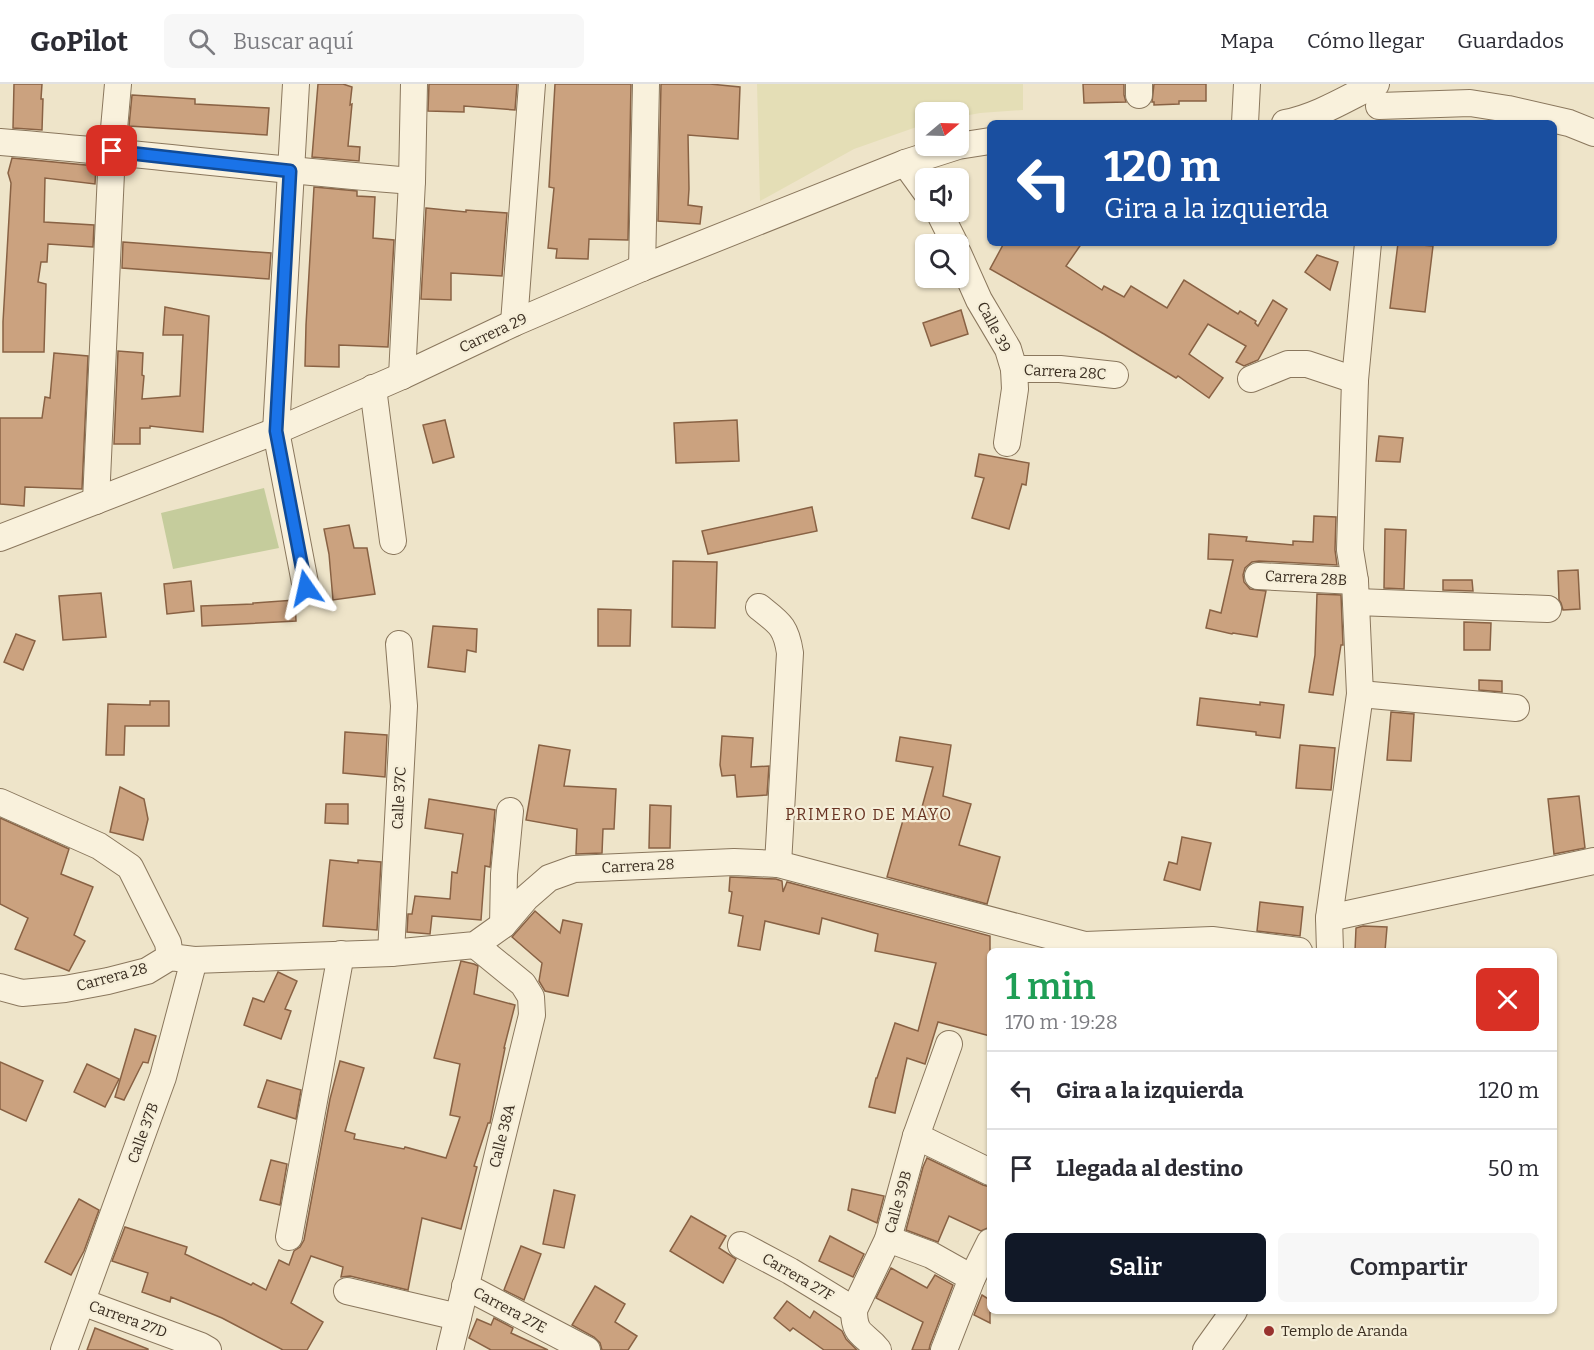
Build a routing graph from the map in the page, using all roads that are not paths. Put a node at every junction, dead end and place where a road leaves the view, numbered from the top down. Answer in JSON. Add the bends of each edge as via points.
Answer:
{"nodes":[{"id":1,"x":118,"y":84,"type":"edge"},
{"id":2,"x":296,"y":84,"type":"edge"},
{"id":3,"x":414,"y":84,"type":"edge"},
{"id":4,"x":532,"y":84,"type":"edge"},
{"id":5,"x":646,"y":84,"type":"edge"},
{"id":6,"x":1247,"y":84,"type":"edge"},
{"id":7,"x":1379,"y":98,"type":"edge"},
{"id":8,"x":1245,"y":120,"type":"edge"},
{"id":9,"x":1306,"y":120,"type":"edge"},
{"id":10,"x":1556,"y":120,"type":"edge"},
{"id":11,"x":1557,"y":120,"type":"edge"},
{"id":12,"x":1594,"y":133,"type":"edge"},
{"id":13,"x":987,"y":141,"type":"edge"},
{"id":14,"x":0,"y":142,"type":"edge"},
{"id":15,"x":112,"y":151,"type":"junction"},
{"id":16,"x":987,"y":155,"type":"edge"},
{"id":17,"x":926,"y":168,"type":"edge"},
{"id":18,"x":936,"y":168,"type":"edge"},
{"id":19,"x":290,"y":171,"type":"junction"},
{"id":20,"x":915,"y":176,"type":"edge"},
{"id":21,"x":412,"y":181,"type":"junction"},
{"id":22,"x":1368,"y":246,"type":"edge"},
{"id":23,"x":642,"y":268,"type":"junction"},
{"id":24,"x":969,"y":278,"type":"edge"},
{"id":25,"x":514,"y":323,"type":"junction"},
{"id":26,"x":1014,"y":369,"type":"junction"},
{"id":27,"x":1115,"y":375,"type":"dead end"},
{"id":28,"x":402,"y":376,"type":"junction"},
{"id":29,"x":1251,"y":379,"type":"dead end"},
{"id":30,"x":1355,"y":380,"type":"junction"},
{"id":31,"x":374,"y":394,"type":"junction"},
{"id":32,"x":276,"y":435,"type":"junction"},
{"id":33,"x":1007,"y":443,"type":"dead end"},
{"id":34,"x":96,"y":501,"type":"junction"},
{"id":35,"x":0,"y":538,"type":"edge"},
{"id":36,"x":393,"y":541,"type":"dead end"},
{"id":37,"x":0,"y":550,"type":"edge"},
{"id":38,"x":1258,"y":576,"type":"dead end"},
{"id":39,"x":306,"y":588,"type":"dead end"},
{"id":40,"x":1355,"y":592,"type":"junction"},
{"id":41,"x":759,"y":607,"type":"dead end"},
{"id":42,"x":1548,"y":609,"type":"dead end"},
{"id":43,"x":399,"y":644,"type":"dead end"},
{"id":44,"x":1360,"y":694,"type":"junction"},
{"id":45,"x":1516,"y":708,"type":"dead end"},
{"id":46,"x":0,"y":802,"type":"edge"},
{"id":47,"x":510,"y":811,"type":"dead end"},
{"id":48,"x":1594,"y":861,"type":"edge"},
{"id":49,"x":778,"y":864,"type":"junction"},
{"id":50,"x":1329,"y":918,"type":"junction"},
{"id":51,"x":503,"y":925,"type":"junction"},
{"id":52,"x":475,"y":945,"type":"junction"},
{"id":53,"x":1211,"y":946,"type":"edge"},
{"id":54,"x":1246,"y":948,"type":"edge"},
{"id":55,"x":1330,"y":948,"type":"edge"},
{"id":56,"x":392,"y":953,"type":"junction"},
{"id":57,"x":341,"y":954,"type":"junction"},
{"id":58,"x":182,"y":958,"type":"junction"},
{"id":59,"x":0,"y":987,"type":"edge"},
{"id":60,"x":949,"y":1044,"type":"dead end"},
{"id":61,"x":916,"y":1136,"type":"junction"},
{"id":62,"x":987,"y":1171,"type":"edge"},
{"id":63,"x":289,"y":1237,"type":"dead end"},
{"id":64,"x":888,"y":1239,"type":"junction"},
{"id":65,"x":741,"y":1245,"type":"dead end"},
{"id":66,"x":987,"y":1248,"type":"edge"},
{"id":67,"x":972,"y":1278,"type":"junction"},
{"id":68,"x":465,"y":1286,"type":"junction"},
{"id":69,"x":347,"y":1291,"type":"dead end"},
{"id":70,"x":82,"y":1302,"type":"junction"},
{"id":71,"x":854,"y":1310,"type":"junction"},
{"id":72,"x":1232,"y":1314,"type":"edge"},
{"id":73,"x":458,"y":1317,"type":"junction"},
{"id":74,"x":203,"y":1349,"type":"edge"},
{"id":75,"x":64,"y":1350,"type":"edge"},
{"id":76,"x":450,"y":1350,"type":"edge"},
{"id":77,"x":587,"y":1350,"type":"edge"},
{"id":78,"x":878,"y":1350,"type":"edge"},
{"id":79,"x":944,"y":1350,"type":"edge"},
{"id":80,"x":1206,"y":1350,"type":"edge"}],
"edges":[{"from":1,"to":15,"type":"street"},
{"from":2,"to":19,"type":"street"},
{"from":3,"to":21,"type":"street"},
{"from":4,"to":25,"type":"street"},
{"from":5,"to":23,"type":"street"},
{"from":6,"to":8,"type":"street"},
{"from":7,"to":9,"type":"street"},
{"from":7,"to":10,"type":"street","via":[[1470,103]]},
{"from":11,"to":12,"type":"street"},
{"from":13,"to":17,"type":"street","name":"Carrera 29","via":[[958,146]]},
{"from":14,"to":15,"type":"street"},
{"from":15,"to":19,"type":"street"},
{"from":15,"to":34,"type":"street"},
{"from":16,"to":18,"type":"street","name":"Carrera 29","via":[[965,157]]},
{"from":19,"to":21,"type":"street"},
{"from":19,"to":32,"type":"street"},
{"from":20,"to":23,"type":"street","name":"Carrera 29"},
{"from":20,"to":31,"type":"street","name":"Carrera 29","via":[[647,277],[406,384]]},
{"from":21,"to":28,"type":"street"},
{"from":22,"to":30,"type":"street"},
{"from":23,"to":25,"type":"street","name":"Carrera 29"},
{"from":24,"to":26,"type":"street","name":"Calle 39","via":[[1008,349]]},
{"from":25,"to":28,"type":"street","name":"Carrera 29"},
{"from":26,"to":27,"type":"street","name":"Carrera 28C"},
{"from":26,"to":33,"type":"street"},
{"from":28,"to":31,"type":"street","name":"Carrera 29"},
{"from":29,"to":30,"type":"street","via":[[1288,364],[1307,364]]},
{"from":30,"to":40,"type":"street","via":[[1350,550]]},
{"from":31,"to":32,"type":"street","name":"Carrera 29"},
{"from":31,"to":36,"type":"street"},
{"from":32,"to":34,"type":"street","name":"Carrera 29"},
{"from":32,"to":37,"type":"street","name":"Carrera 29"},
{"from":32,"to":39,"type":"street"},
{"from":34,"to":35,"type":"street","name":"Carrera 29"},
{"from":38,"to":40,"type":"street","name":"Carrera 28B"},
{"from":40,"to":42,"type":"street","name":"Carrera 28B"},
{"from":40,"to":44,"type":"street"},
{"from":41,"to":49,"type":"street","via":[[781,625],[790,653]]},
{"from":43,"to":56,"type":"street","name":"Calle 37C","via":[[404,706]]},
{"from":44,"to":45,"type":"street"},
{"from":44,"to":50,"type":"street"},
{"from":46,"to":58,"type":"street","via":[[99,846],[129,867],[168,943]]},
{"from":47,"to":51,"type":"street"},
{"from":48,"to":50,"type":"street"},
{"from":49,"to":51,"type":"street","name":"Carrera 28","via":[[734,862],[574,869],[549,878]]},
{"from":49,"to":53,"type":"street","name":"Carrera 28","via":[[1085,945]]},
{"from":50,"to":55,"type":"street"},
{"from":51,"to":52,"type":"street","name":"Carrera 28"},
{"from":52,"to":56,"type":"street","name":"Carrera 28"},
{"from":52,"to":68,"type":"street","name":"Calle 38A","via":[[523,984],[531,997],[532,1015]]},
{"from":53,"to":54,"type":"street","name":"Carrera 28"},
{"from":56,"to":57,"type":"street","name":"Carrera 28"},
{"from":57,"to":58,"type":"street","name":"Carrera 28"},
{"from":57,"to":63,"type":"street"},
{"from":58,"to":59,"type":"street","name":"Carrera 28","via":[[65,989],[22,993]]},
{"from":58,"to":70,"type":"street","name":"Calle 37B","via":[[163,1077]]},
{"from":60,"to":61,"type":"street","name":"Calle 39B"},
{"from":61,"to":62,"type":"street"},
{"from":61,"to":64,"type":"street","name":"Calle 39B"},
{"from":64,"to":67,"type":"street","via":[[931,1255]]},
{"from":64,"to":71,"type":"street","name":"Calle 39B"},
{"from":65,"to":71,"type":"street","name":"Carrera 27F"},
{"from":66,"to":67,"type":"street"},
{"from":67,"to":79,"type":"street"},
{"from":68,"to":73,"type":"street","name":"Calle 38A"},
{"from":68,"to":77,"type":"street","name":"Carrera 27E"},
{"from":69,"to":73,"type":"street","name":"Carrera 27E"},
{"from":70,"to":74,"type":"street","name":"Carrera 27D"},
{"from":70,"to":75,"type":"street","name":"Calle 37B"},
{"from":71,"to":78,"type":"street","via":[[859,1333]]},
{"from":72,"to":80,"type":"street"},
{"from":73,"to":76,"type":"street","name":"Calle 38A"}]}
